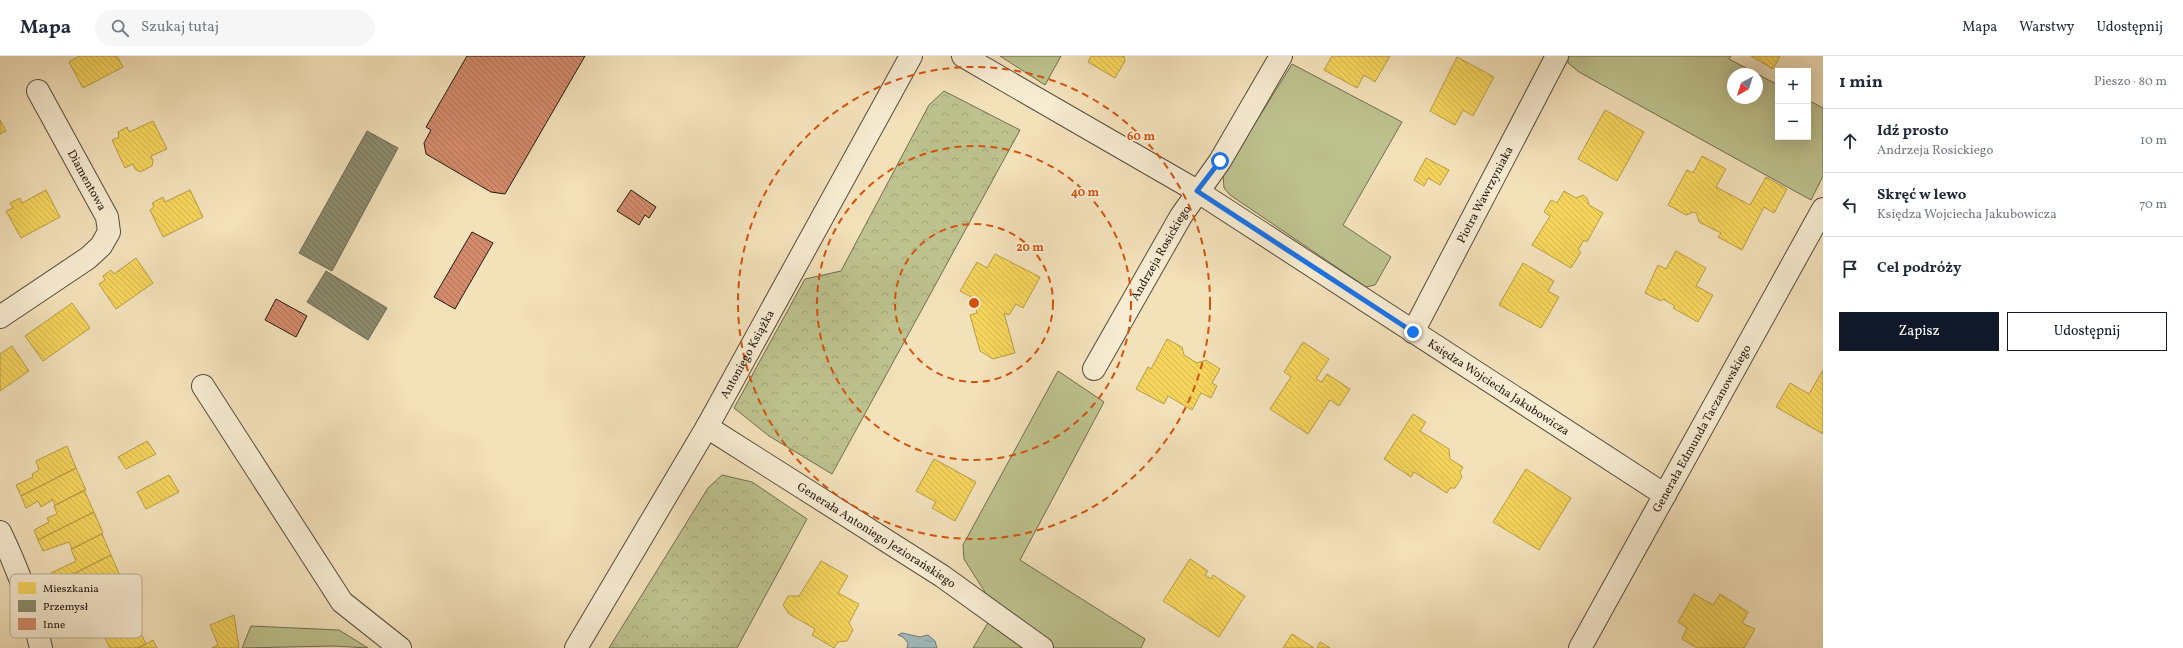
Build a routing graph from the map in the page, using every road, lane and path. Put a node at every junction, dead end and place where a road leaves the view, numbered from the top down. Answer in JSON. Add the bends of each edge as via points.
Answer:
{"nodes":[{"id":1,"x":911,"y":56,"type":"edge"},
{"id":2,"x":962,"y":56,"type":"edge"},
{"id":3,"x":1281,"y":56,"type":"edge"},
{"id":4,"x":1557,"y":56,"type":"edge"},
{"id":5,"x":38,"y":91,"type":"dead end"},
{"id":6,"x":1197,"y":191,"type":"junction"},
{"id":7,"x":1823,"y":209,"type":"edge"},
{"id":8,"x":0,"y":317,"type":"edge"},
{"id":9,"x":1413,"y":332,"type":"junction"},
{"id":10,"x":1094,"y":369,"type":"dead end"},
{"id":11,"x":203,"y":386,"type":"dead end"},
{"id":12,"x":707,"y":427,"type":"junction"},
{"id":13,"x":1666,"y":495,"type":"junction"},
{"id":14,"x":0,"y":532,"type":"edge"},
{"id":15,"x":18,"y":574,"type":"edge"},
{"id":16,"x":38,"y":638,"type":"edge"},
{"id":17,"x":41,"y":648,"type":"edge"},
{"id":18,"x":400,"y":648,"type":"edge"},
{"id":19,"x":576,"y":648,"type":"edge"},
{"id":20,"x":1042,"y":648,"type":"edge"},
{"id":21,"x":1580,"y":648,"type":"edge"}],
"edges":[{"from":1,"to":12,"type":"street","name":"Antoniego Książka"},
{"from":2,"to":6,"type":"street","name":"Księdza Wojciecha Jakubowicza"},
{"from":3,"to":6,"type":"street","name":"Andrzeja Rosickiego","via":[[1220,161]]},
{"from":4,"to":9,"type":"street","name":"Piotra Wawrzyniaka"},
{"from":5,"to":8,"type":"street","name":"Diamentowa","via":[[107,217],[109,232],[102,246],[88,258]]},
{"from":6,"to":9,"type":"street","name":"Księdza Wojciecha Jakubowicza"},
{"from":6,"to":10,"type":"street","name":"Andrzeja Rosickiego"},
{"from":7,"to":13,"type":"street","name":"Generała Edmunda Taczanowskiego"},
{"from":9,"to":13,"type":"street","name":"Księdza Wojciecha Jakubowicza"},
{"from":11,"to":18,"type":"street","via":[[342,602]]},
{"from":12,"to":19,"type":"street","name":"Antoniego Książka"},
{"from":12,"to":20,"type":"street","name":"Generała Antoniego Jeziorańskiego","via":[[942,576]]},
{"from":13,"to":21,"type":"street","name":"Generała Edmunda Taczanowskiego"},
{"from":14,"to":15,"type":"street"},
{"from":16,"to":17,"type":"street"}]}
